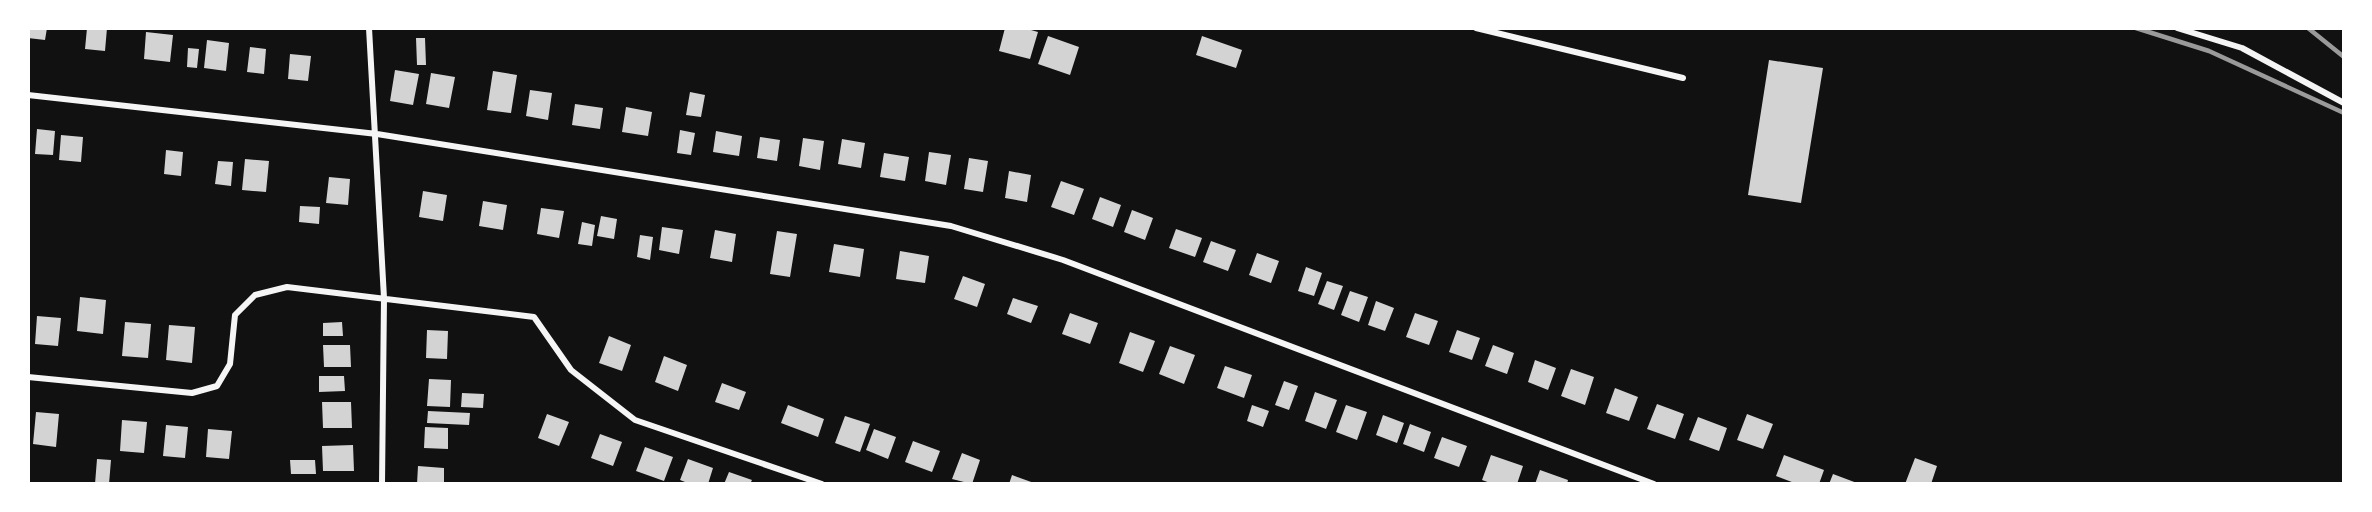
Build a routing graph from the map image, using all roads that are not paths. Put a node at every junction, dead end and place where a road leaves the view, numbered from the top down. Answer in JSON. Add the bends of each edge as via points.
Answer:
{"nodes":[{"id":1,"x":369,"y":28,"type":"edge"},
{"id":2,"x":1476,"y":28,"type":"edge"},
{"id":3,"x":2177,"y":28,"type":"edge"},
{"id":4,"x":1683,"y":78,"type":"dead end"},
{"id":5,"x":28,"y":95,"type":"edge"},
{"id":6,"x":2343,"y":103,"type":"edge"},
{"id":7,"x":377,"y":134,"type":"junction"},
{"id":8,"x":384,"y":298,"type":"junction"},
{"id":9,"x":28,"y":377,"type":"edge"},
{"id":10,"x":382,"y":483,"type":"edge"},
{"id":11,"x":822,"y":483,"type":"edge"},
{"id":12,"x":1654,"y":483,"type":"edge"}],
"edges":[{"from":1,"to":7,"type":"street"},
{"from":2,"to":4,"type":"street"},
{"from":3,"to":6,"type":"street","via":[[2242,48]]},
{"from":5,"to":7,"type":"street"},
{"from":7,"to":8,"type":"street"},
{"from":7,"to":12,"type":"street","via":[[951,226],[1063,260]]},
{"from":8,"to":9,"type":"street","via":[[287,287],[255,295],[235,315],[230,364],[217,386],[192,393]]},
{"from":8,"to":10,"type":"street"},
{"from":8,"to":11,"type":"street","via":[[534,317],[571,370],[635,420]]}]}
